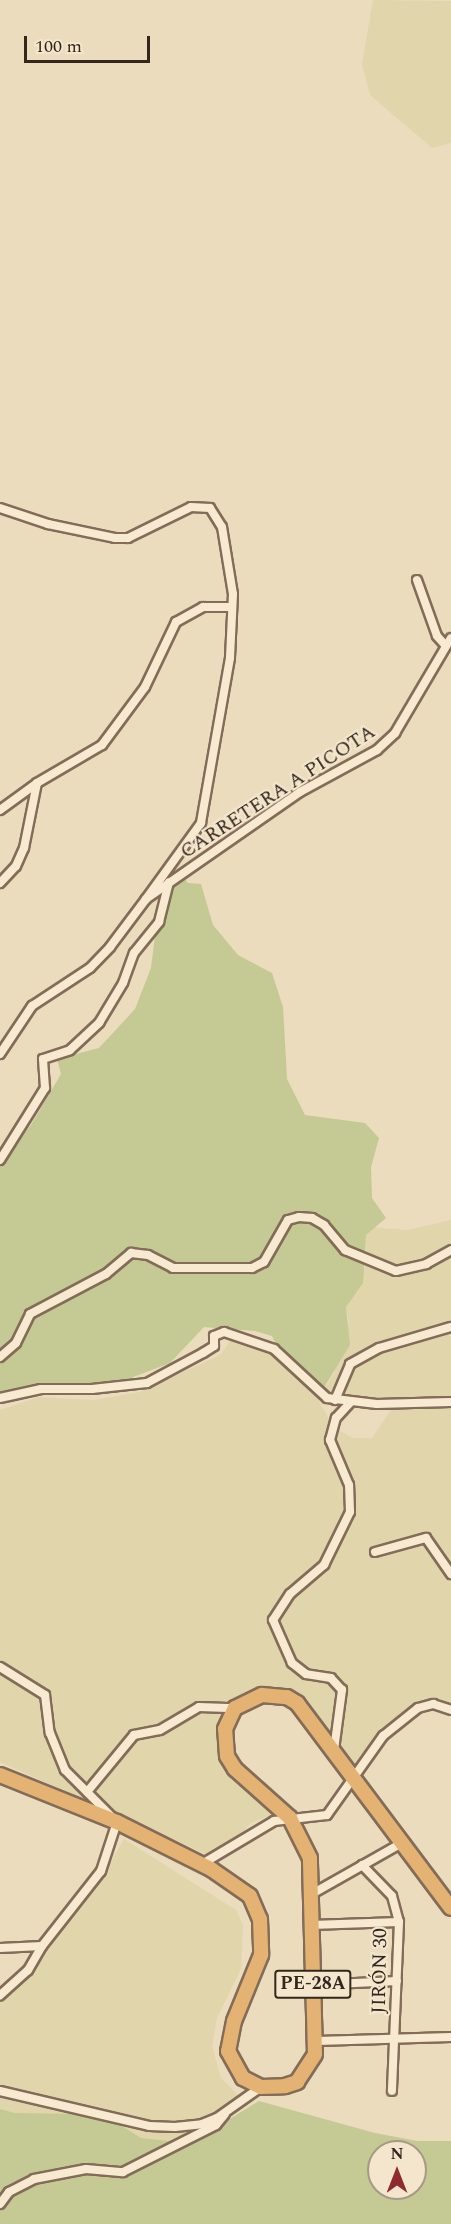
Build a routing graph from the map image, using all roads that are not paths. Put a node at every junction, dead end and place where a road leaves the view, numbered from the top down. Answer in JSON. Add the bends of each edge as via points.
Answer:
{"nodes":[{"id":1,"x":0,"y":508,"type":"edge"},
{"id":2,"x":417,"y":580,"type":"dead end"},
{"id":3,"x":231,"y":607,"type":"junction"},
{"id":4,"x":451,"y":638,"type":"edge"},
{"id":5,"x":445,"y":645,"type":"junction"},
{"id":6,"x":37,"y":783,"type":"junction"},
{"id":7,"x":0,"y":810,"type":"edge"},
{"id":8,"x":170,"y":882,"type":"junction"},
{"id":9,"x":0,"y":883,"type":"edge"},
{"id":10,"x":146,"y":899,"type":"junction"},
{"id":11,"x":0,"y":1054,"type":"edge"},
{"id":12,"x":0,"y":1160,"type":"edge"},
{"id":13,"x":451,"y":1250,"type":"edge"},
{"id":14,"x":451,"y":1327,"type":"edge"},
{"id":15,"x":0,"y":1357,"type":"edge"},
{"id":16,"x":0,"y":1398,"type":"edge"},
{"id":17,"x":336,"y":1400,"type":"junction"},
{"id":18,"x":451,"y":1402,"type":"edge"},
{"id":19,"x":350,"y":1403,"type":"junction"},
{"id":20,"x":375,"y":1552,"type":"dead end"},
{"id":21,"x":451,"y":1574,"type":"edge"},
{"id":22,"x":0,"y":1667,"type":"edge"},
{"id":23,"x":236,"y":1708,"type":"junction"},
{"id":24,"x":451,"y":1710,"type":"edge"},
{"id":25,"x":334,"y":1750,"type":"junction"},
{"id":26,"x":0,"y":1775,"type":"edge"},
{"id":27,"x":354,"y":1781,"type":"junction"},
{"id":28,"x":87,"y":1792,"type":"junction"},
{"id":29,"x":290,"y":1818,"type":"junction"},
{"id":30,"x":117,"y":1822,"type":"junction"},
{"id":31,"x":402,"y":1843,"type":"junction"},
{"id":32,"x":362,"y":1864,"type":"junction"},
{"id":33,"x":200,"y":1865,"type":"junction"},
{"id":34,"x":310,"y":1895,"type":"junction"},
{"id":35,"x":451,"y":1908,"type":"edge"},
{"id":36,"x":399,"y":1922,"type":"junction"},
{"id":37,"x":311,"y":1925,"type":"junction"},
{"id":38,"x":42,"y":1946,"type":"junction"},
{"id":39,"x":0,"y":1948,"type":"edge"},
{"id":40,"x":397,"y":1981,"type":"junction"},
{"id":41,"x":313,"y":1985,"type":"junction"},
{"id":42,"x":0,"y":1995,"type":"edge"},
{"id":43,"x":451,"y":2037,"type":"edge"},
{"id":44,"x":317,"y":2041,"type":"junction"},
{"id":45,"x":394,"y":2041,"type":"junction"},
{"id":46,"x":261,"y":2087,"type":"junction"},
{"id":47,"x":0,"y":2091,"type":"edge"},
{"id":48,"x":392,"y":2091,"type":"dead end"},
{"id":49,"x":225,"y":2113,"type":"junction"},
{"id":50,"x":0,"y":2204,"type":"edge"}],
"edges":[{"from":1,"to":3,"type":"street","via":[[48,524],[128,538],[191,507],[210,508],[222,527]]},
{"from":2,"to":5,"type":"street","via":[[437,636]]},
{"from":3,"to":6,"type":"street","via":[[203,607],[176,622],[145,687],[102,745]]},
{"from":3,"to":10,"type":"street","via":[[230,658],[201,823]]},
{"from":4,"to":5,"type":"street","name":"CARRETERA A PICOTA"},
{"from":5,"to":8,"type":"street","name":"CARRETERA A PICOTA","via":[[395,734],[300,792]]},
{"from":6,"to":7,"type":"street"},
{"from":6,"to":9,"type":"street","via":[[24,848],[16,866]]},
{"from":8,"to":10,"type":"street","name":"CARRETERA A PICOTA"},
{"from":8,"to":12,"type":"street","via":[[159,922],[134,953],[123,983],[99,1023],[70,1050],[43,1059],[45,1088]]},
{"from":10,"to":11,"type":"street","name":"CARRETERA A PICOTA","via":[[90,968],[32,1005]]},
{"from":13,"to":15,"type":"street","via":[[426,1264],[396,1271],[345,1250],[324,1226],[312,1218],[299,1217],[288,1220],[264,1262],[252,1268],[173,1268],[148,1255],[131,1253],[106,1274],[30,1314],[16,1343]]},
{"from":14,"to":17,"type":"street","via":[[379,1348],[350,1364]]},
{"from":16,"to":17,"type":"street","via":[[41,1389],[147,1383],[203,1353],[213,1346],[214,1336],[224,1332],[274,1349],[316,1390]]},
{"from":17,"to":19,"type":"street"},
{"from":18,"to":19,"type":"street"},
{"from":19,"to":25,"type":"street","via":[[336,1418],[330,1440],[349,1485],[351,1512],[324,1564],[290,1594],[273,1620],[292,1663],[306,1674],[331,1678],[342,1690]]},
{"from":20,"to":21,"type":"street","via":[[426,1538]]},
{"from":22,"to":28,"type":"street","via":[[45,1695],[54,1750],[64,1770]]},
{"from":23,"to":25,"type":"highway","via":[[262,1695],[292,1699]]},
{"from":23,"to":28,"type":"street","via":[[200,1707],[160,1730],[134,1734]]},
{"from":23,"to":29,"type":"highway","number":"PE-28A","via":[[225,1729],[227,1756],[235,1769]]},
{"from":24,"to":27,"type":"street","via":[[434,1704],[418,1707],[371,1749]]},
{"from":25,"to":27,"type":"highway"},
{"from":26,"to":30,"type":"highway","number":"PE-28A"},
{"from":27,"to":29,"type":"street","via":[[327,1815]]},
{"from":27,"to":31,"type":"highway"},
{"from":28,"to":30,"type":"street"},
{"from":29,"to":33,"type":"street","via":[[264,1826]]},
{"from":29,"to":34,"type":"highway","number":"PE-28A","via":[[307,1846]]},
{"from":30,"to":33,"type":"highway","number":"PE-28A"},
{"from":30,"to":38,"type":"street","via":[[100,1871]]},
{"from":31,"to":32,"type":"street"},
{"from":31,"to":35,"type":"highway"},
{"from":32,"to":34,"type":"street"},
{"from":32,"to":36,"type":"street","name":"JIRÓN 30","via":[[392,1896]]},
{"from":33,"to":46,"type":"highway","number":"PE-28A","via":[[242,1888],[257,1908],[263,1939],[261,1955],[234,2021],[228,2051],[243,2078]]},
{"from":34,"to":37,"type":"highway","number":"PE-28A"},
{"from":36,"to":37,"type":"street"},
{"from":36,"to":40,"type":"street","name":"JIRÓN 30"},
{"from":37,"to":41,"type":"highway","number":"PE-28A"},
{"from":38,"to":39,"type":"street"},
{"from":38,"to":42,"type":"street","via":[[28,1970]]},
{"from":40,"to":41,"type":"street"},
{"from":40,"to":45,"type":"street","name":"JIRÓN 30"},
{"from":41,"to":44,"type":"highway","number":"PE-28A"},
{"from":43,"to":45,"type":"street"},
{"from":44,"to":45,"type":"street"},
{"from":44,"to":46,"type":"highway","number":"PE-28A","via":[[310,2065],[297,2082]]},
{"from":45,"to":48,"type":"street","name":"JIRÓN 30"},
{"from":46,"to":49,"type":"street"},
{"from":47,"to":49,"type":"street","via":[[149,2126],[202,2124]]},
{"from":49,"to":50,"type":"street","via":[[216,2125],[123,2172],[86,2169],[34,2179],[9,2192]]}]}
